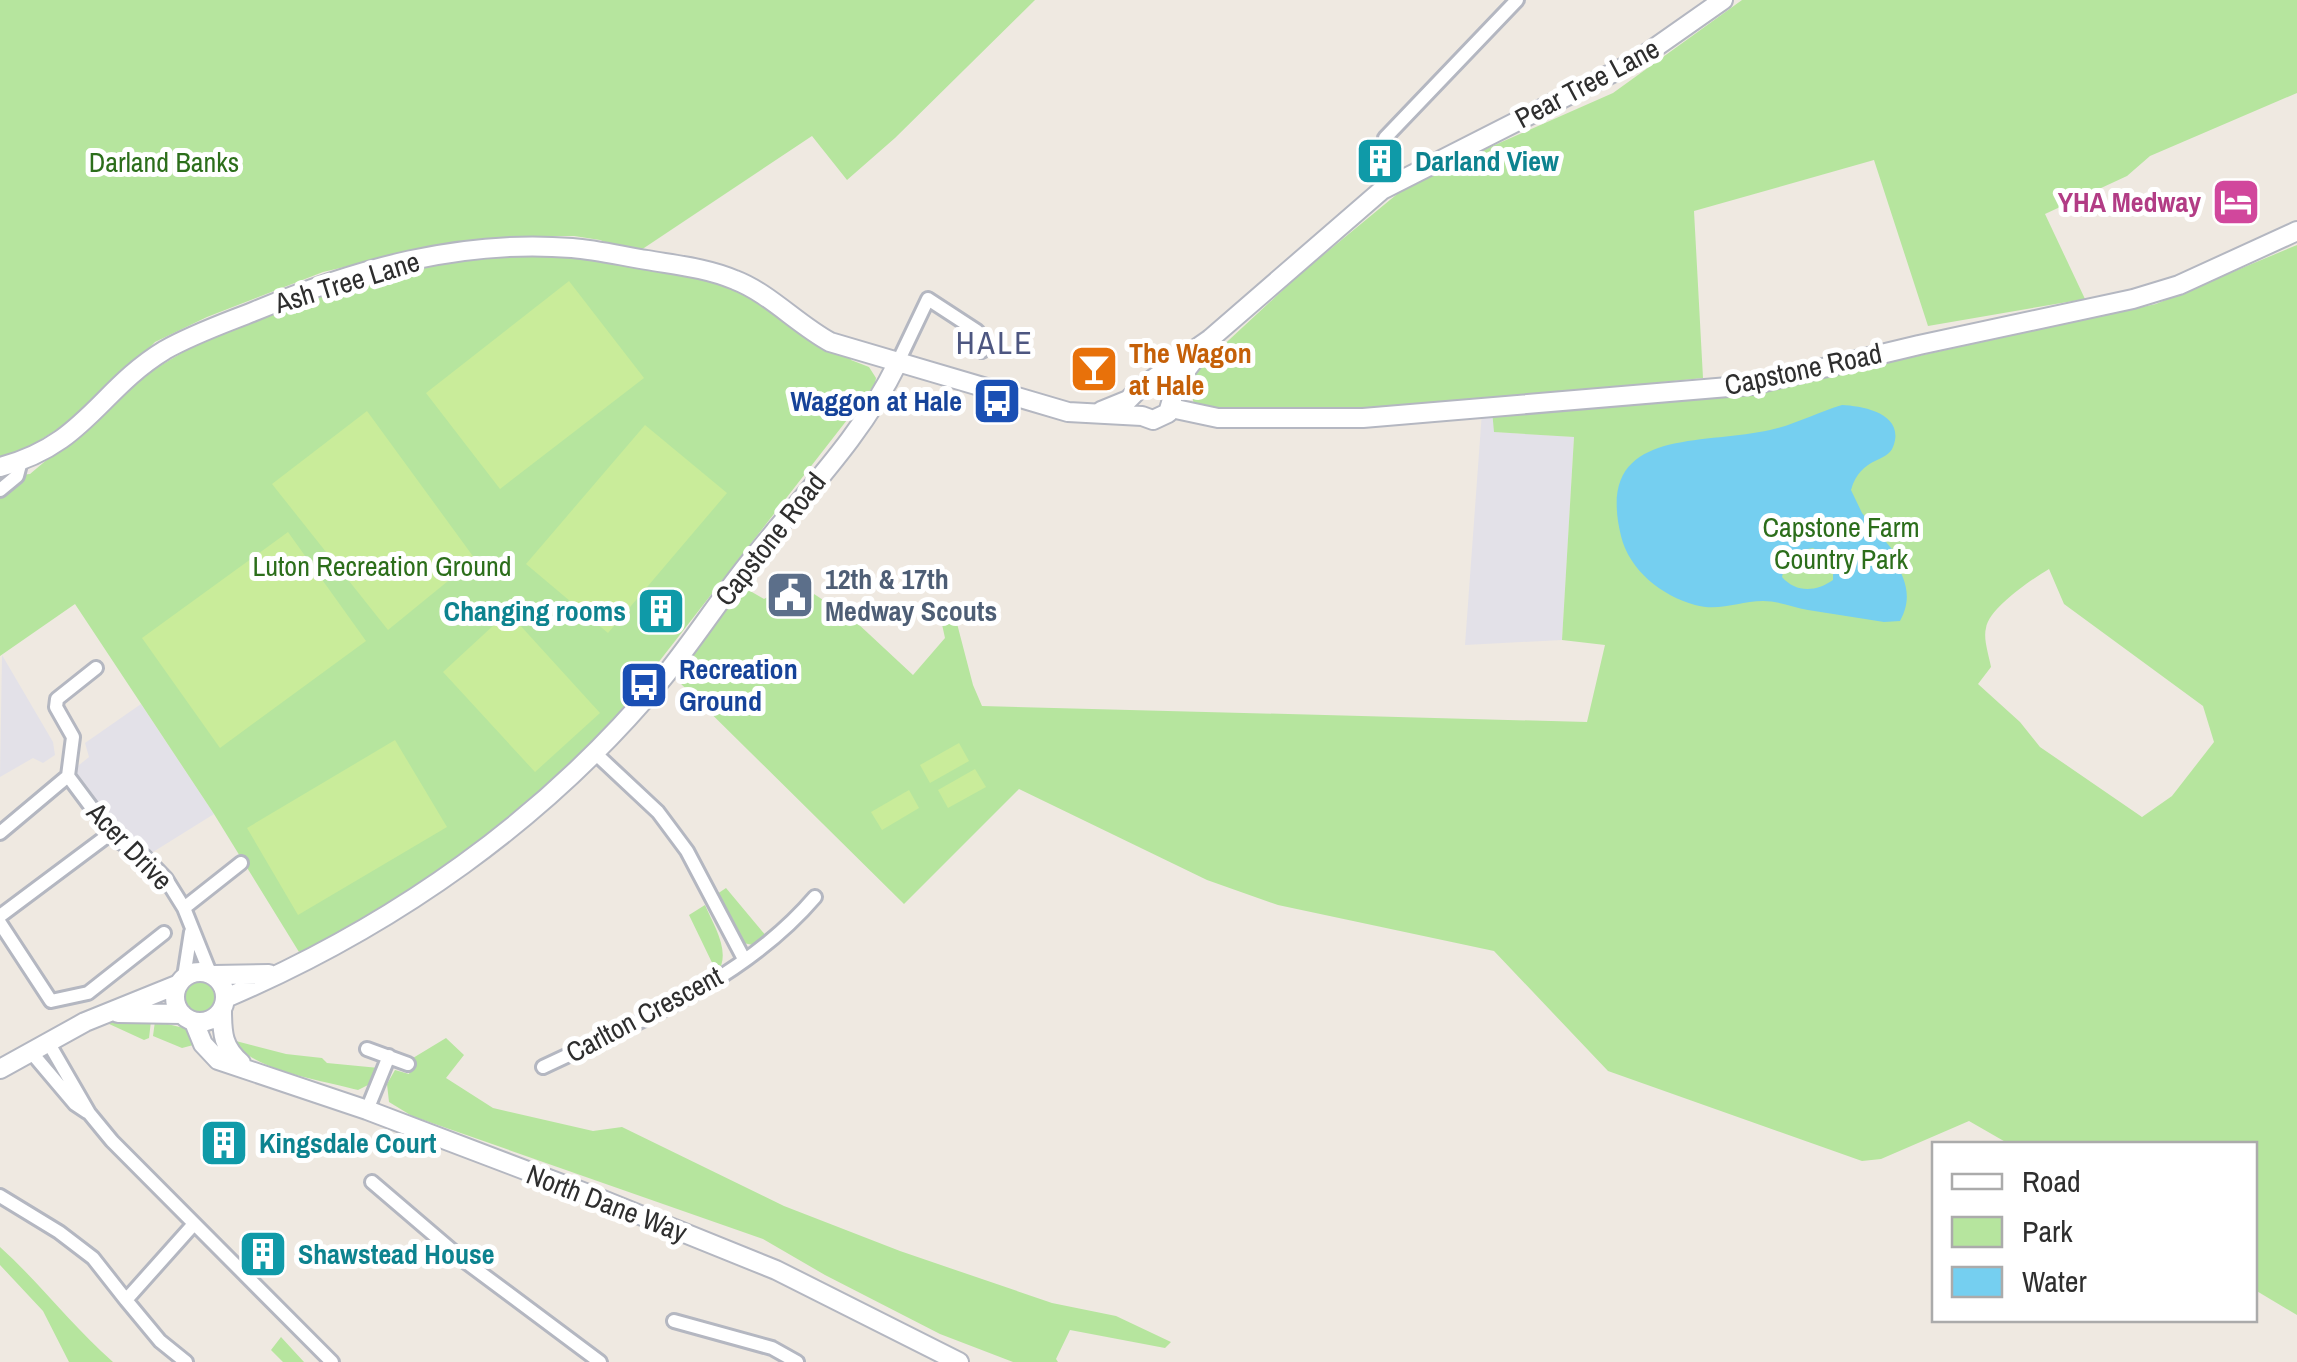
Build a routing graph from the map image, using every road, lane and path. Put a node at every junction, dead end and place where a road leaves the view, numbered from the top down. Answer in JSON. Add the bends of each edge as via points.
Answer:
{"nodes":[{"id":1,"x":1517,"y":0,"type":"edge"},
{"id":2,"x":1723,"y":0,"type":"edge"},
{"id":3,"x":1386,"y":138,"type":"dead end"},
{"id":4,"x":2297,"y":231,"type":"edge"},
{"id":5,"x":1210,"y":339,"type":"junction"},
{"id":6,"x":982,"y":351,"type":"dead end"},
{"id":7,"x":897,"y":364,"type":"junction"},
{"id":8,"x":1141,"y":389,"type":"junction"},
{"id":9,"x":1171,"y":402,"type":"junction"},
{"id":10,"x":1092,"y":415,"type":"junction"},
{"id":11,"x":1142,"y":416,"type":"junction"},
{"id":12,"x":21,"y":462,"type":"junction"},
{"id":13,"x":0,"y":467,"type":"edge"},
{"id":14,"x":0,"y":490,"type":"edge"},
{"id":15,"x":96,"y":668,"type":"dead end"},
{"id":16,"x":596,"y":753,"type":"junction"},
{"id":17,"x":68,"y":776,"type":"junction"},
{"id":18,"x":0,"y":833,"type":"edge"},
{"id":19,"x":110,"y":833,"type":"junction"},
{"id":20,"x":240,"y":863,"type":"dead end"},
{"id":21,"x":815,"y":898,"type":"dead end"},
{"id":22,"x":184,"y":908,"type":"junction"},
{"id":23,"x":0,"y":919,"type":"edge"},
{"id":24,"x":192,"y":932,"type":"junction"},
{"id":25,"x":164,"y":933,"type":"dead end"},
{"id":26,"x":744,"y":959,"type":"junction"},
{"id":27,"x":284,"y":972,"type":"junction"},
{"id":28,"x":212,"y":974,"type":"junction"},
{"id":29,"x":181,"y":980,"type":"junction"},
{"id":30,"x":224,"y":1004,"type":"junction"},
{"id":31,"x":112,"y":1013,"type":"junction"},
{"id":32,"x":188,"y":1018,"type":"junction"},
{"id":33,"x":48,"y":1042,"type":"junction"},
{"id":34,"x":367,"y":1049,"type":"dead end"},
{"id":35,"x":31,"y":1052,"type":"junction"},
{"id":36,"x":388,"y":1056,"type":"junction"},
{"id":37,"x":408,"y":1064,"type":"dead end"},
{"id":38,"x":246,"y":1067,"type":"junction"},
{"id":39,"x":543,"y":1067,"type":"dead end"},
{"id":40,"x":0,"y":1069,"type":"edge"},
{"id":41,"x":367,"y":1110,"type":"junction"},
{"id":42,"x":89,"y":1113,"type":"junction"},
{"id":43,"x":372,"y":1182,"type":"dead end"},
{"id":44,"x":0,"y":1196,"type":"edge"},
{"id":45,"x":193,"y":1224,"type":"junction"},
{"id":46,"x":126,"y":1300,"type":"junction"},
{"id":47,"x":674,"y":1321,"type":"dead end"},
{"id":48,"x":186,"y":1362,"type":"edge"},
{"id":49,"x":332,"y":1362,"type":"edge"},
{"id":50,"x":600,"y":1362,"type":"edge"},
{"id":51,"x":797,"y":1362,"type":"edge"},
{"id":52,"x":959,"y":1362,"type":"edge"}],
"edges":[{"from":1,"to":3,"type":"street"},
{"from":2,"to":5,"type":"street","name":"Pear Tree Lane","via":[[1636,61],[1382,190]]},
{"from":4,"to":9,"type":"street","name":"Capstone Road","via":[[2134,299],[1752,385],[1363,418],[1218,418]]},
{"from":5,"to":8,"type":"street","name":"Pear Tree Lane"},
{"from":5,"to":9,"type":"street","name":"Pear Tree Lane","via":[[1186,368]]},
{"from":6,"to":7,"type":"street","via":[[976,331],[928,299]]},
{"from":7,"to":10,"type":"street"},
{"from":7,"to":12,"type":"street","name":"Ash Tree Lane","via":[[830,342],[716,272],[572,248],[472,248],[394,262],[178,344],[144,365],[65,438]]},
{"from":7,"to":16,"type":"street","name":"Capstone Road","via":[[880,400]]},
{"from":8,"to":9,"type":"street","via":[[1164,386]]},
{"from":8,"to":10,"type":"street"},
{"from":8,"to":11,"type":"street","via":[[1136,406]]},
{"from":9,"to":11,"type":"street","via":[[1158,419]]},
{"from":10,"to":11,"type":"street"},
{"from":12,"to":13,"type":"street","name":"Ash Tree Lane"},
{"from":12,"to":14,"type":"street","via":[[18,475]]},
{"from":15,"to":17,"type":"street","name":"Acer Drive","via":[[56,699],[72,738]]},
{"from":16,"to":26,"type":"street","name":"Carlton Crescent","via":[[658,812],[687,851]]},
{"from":16,"to":27,"type":"street","name":"Capstone Road","via":[[471,861]]},
{"from":17,"to":18,"type":"street"},
{"from":17,"to":19,"type":"street","name":"Acer Drive"},
{"from":19,"to":22,"type":"street","name":"Acer Drive","via":[[154,866]]},
{"from":19,"to":23,"type":"street"},
{"from":20,"to":22,"type":"street"},
{"from":21,"to":26,"type":"street","name":"Carlton Crescent"},
{"from":22,"to":24,"type":"street","name":"Acer Drive"},
{"from":23,"to":25,"type":"street","via":[[51,1001],[88,993]]},
{"from":24,"to":28,"type":"street","name":"Acer Drive"},
{"from":24,"to":29,"type":"street","name":"Acer Drive"},
{"from":26,"to":39,"type":"street","name":"Carlton Crescent","via":[[688,997]]},
{"from":27,"to":28,"type":"street","name":"Capstone Road"},
{"from":27,"to":30,"type":"street","name":"Capstone Road"},
{"from":28,"to":29,"type":"street"},
{"from":28,"to":30,"type":"street","via":[[222,984]]},
{"from":29,"to":31,"type":"street"},
{"from":29,"to":32,"type":"street","via":[[175,1000]]},
{"from":30,"to":32,"type":"street","via":[[215,1018]]},
{"from":30,"to":38,"type":"street","via":[[222,1037]]},
{"from":31,"to":32,"type":"street"},
{"from":31,"to":33,"type":"street"},
{"from":32,"to":38,"type":"street","name":"North Dane Way","via":[[218,1060]]},
{"from":33,"to":35,"type":"street"},
{"from":33,"to":42,"type":"street"},
{"from":34,"to":36,"type":"street"},
{"from":35,"to":40,"type":"street"},
{"from":35,"to":42,"type":"street"},
{"from":36,"to":37,"type":"street"},
{"from":36,"to":41,"type":"street"},
{"from":38,"to":41,"type":"street","name":"North Dane Way"},
{"from":41,"to":52,"type":"street","name":"North Dane Way","via":[[776,1270]]},
{"from":42,"to":45,"type":"street"},
{"from":43,"to":50,"type":"street"},
{"from":44,"to":46,"type":"street","via":[[93,1258]]},
{"from":45,"to":46,"type":"street"},
{"from":45,"to":49,"type":"street"},
{"from":46,"to":48,"type":"street"},
{"from":47,"to":51,"type":"street","via":[[772,1348]]}]}
